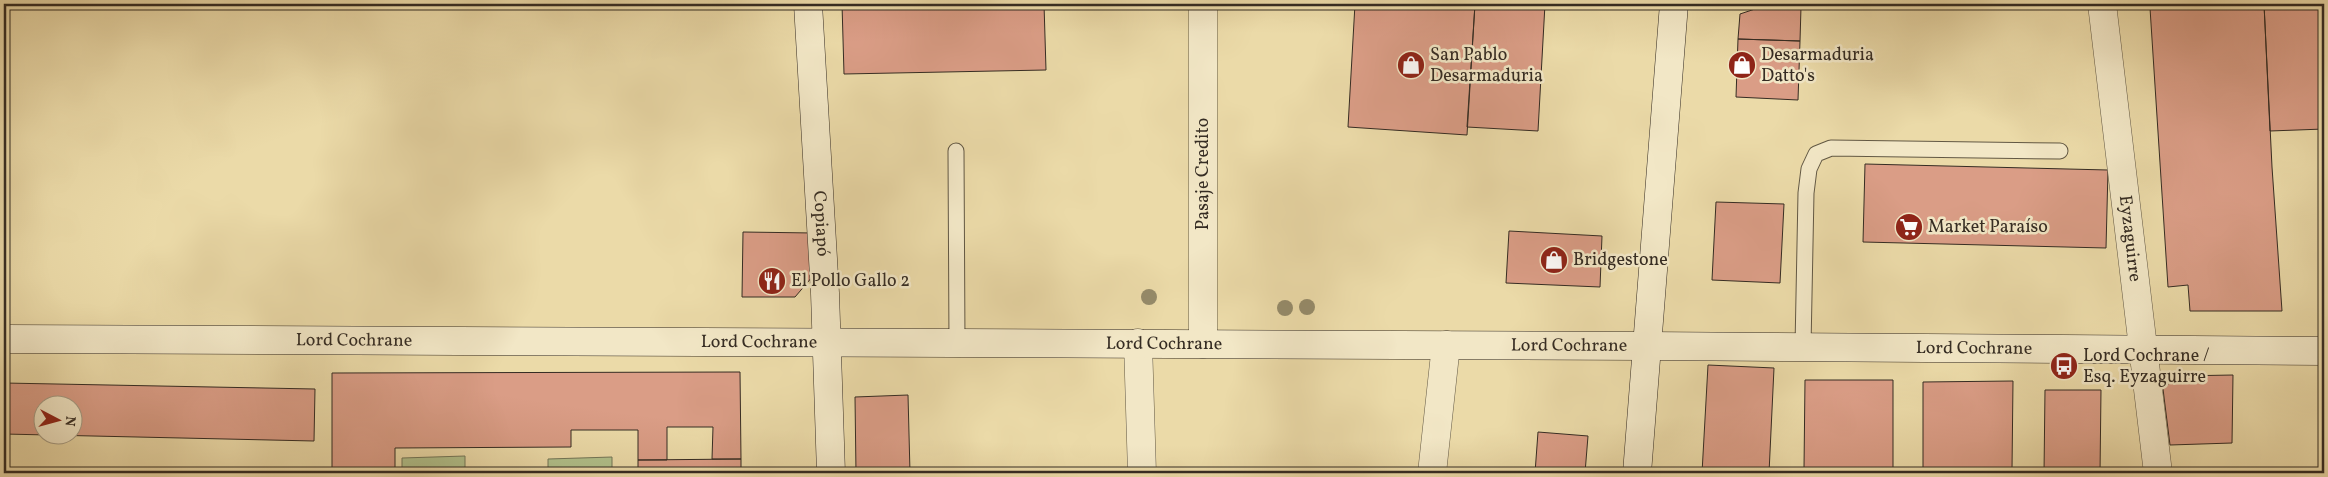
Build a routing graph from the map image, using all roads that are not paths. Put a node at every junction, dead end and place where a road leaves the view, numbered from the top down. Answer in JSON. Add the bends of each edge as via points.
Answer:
{"nodes":[{"id":1,"x":808,"y":4,"type":"edge"},
{"id":2,"x":1203,"y":4,"type":"edge"},
{"id":3,"x":1674,"y":4,"type":"edge"},
{"id":4,"x":2102,"y":4,"type":"edge"},
{"id":5,"x":2060,"y":151,"type":"dead end"},
{"id":6,"x":956,"y":152,"type":"dead end"},
{"id":7,"x":4,"y":339,"type":"edge"},
{"id":8,"x":828,"y":342,"type":"junction"},
{"id":9,"x":957,"y":343,"type":"junction"},
{"id":10,"x":1138,"y":343,"type":"junction"},
{"id":11,"x":1203,"y":344,"type":"junction"},
{"id":12,"x":1446,"y":345,"type":"junction"},
{"id":13,"x":1647,"y":346,"type":"junction"},
{"id":14,"x":1803,"y":347,"type":"junction"},
{"id":15,"x":2143,"y":349,"type":"junction"},
{"id":16,"x":2324,"y":351,"type":"edge"},
{"id":17,"x":831,"y":473,"type":"edge"},
{"id":18,"x":1142,"y":473,"type":"edge"},
{"id":19,"x":1432,"y":473,"type":"edge"},
{"id":20,"x":1637,"y":473,"type":"edge"},
{"id":21,"x":2158,"y":473,"type":"edge"}],
"edges":[{"from":1,"to":8,"type":"street","name":"Copiapó"},
{"from":2,"to":11,"type":"street","name":"Pasaje Credito"},
{"from":3,"to":13,"type":"street"},
{"from":4,"to":15,"type":"street","name":"Eyzaguirre"},
{"from":5,"to":14,"type":"lane","via":[[1831,148],[1816,154],[1806,193]]},
{"from":6,"to":9,"type":"lane"},
{"from":7,"to":8,"type":"street","name":"Lord Cochrane"},
{"from":8,"to":9,"type":"street","name":"Lord Cochrane"},
{"from":8,"to":17,"type":"street","name":"Copiapó"},
{"from":9,"to":10,"type":"street","name":"Lord Cochrane"},
{"from":10,"to":11,"type":"street","name":"Lord Cochrane"},
{"from":10,"to":18,"type":"street"},
{"from":11,"to":12,"type":"street","name":"Lord Cochrane"},
{"from":12,"to":13,"type":"street","name":"Lord Cochrane"},
{"from":12,"to":19,"type":"street"},
{"from":13,"to":14,"type":"street","name":"Lord Cochrane"},
{"from":13,"to":20,"type":"street"},
{"from":14,"to":15,"type":"street","name":"Lord Cochrane"},
{"from":15,"to":16,"type":"street","name":"Lord Cochrane"},
{"from":15,"to":21,"type":"street","name":"Eyzaguirre"}]}
